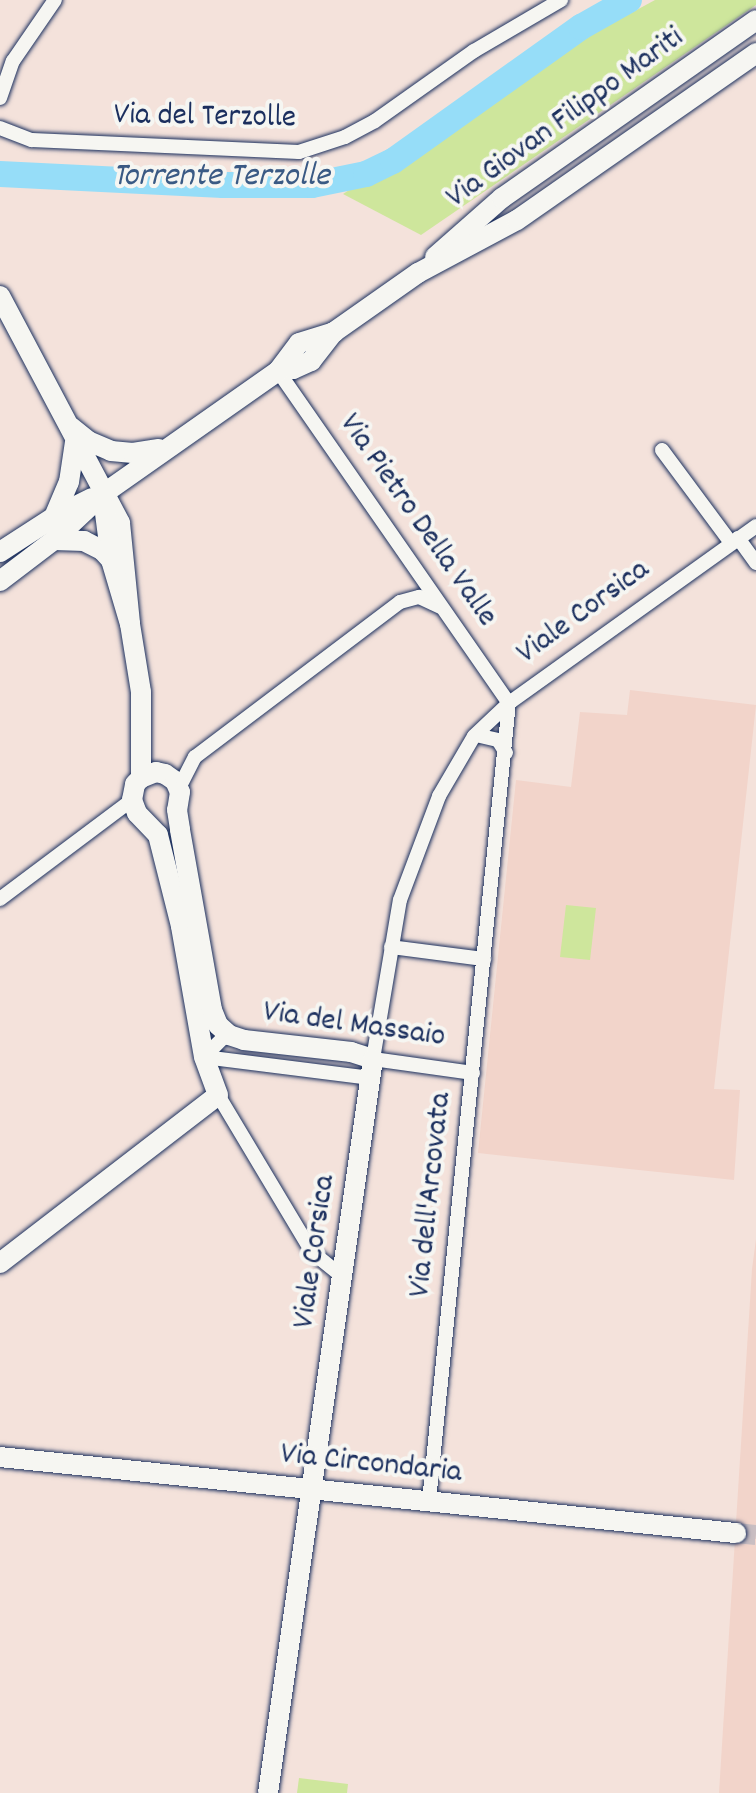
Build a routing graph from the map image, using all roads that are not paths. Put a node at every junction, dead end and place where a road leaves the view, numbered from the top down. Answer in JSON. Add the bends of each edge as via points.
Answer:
{"nodes":[{"id":1,"x":55,"y":0,"type":"edge"},
{"id":2,"x":561,"y":0,"type":"edge"},
{"id":3,"x":756,"y":20,"type":"edge"},
{"id":4,"x":756,"y":53,"type":"edge"},
{"id":5,"x":7,"y":67,"type":"edge"},
{"id":6,"x":0,"y":98,"type":"edge"},
{"id":7,"x":0,"y":128,"type":"edge"},
{"id":8,"x":418,"y":273,"type":"junction"},
{"id":9,"x":0,"y":296,"type":"edge"},
{"id":10,"x":278,"y":371,"type":"junction"},
{"id":11,"x":63,"y":419,"type":"junction"},
{"id":12,"x":75,"y":442,"type":"junction"},
{"id":13,"x":167,"y":448,"type":"junction"},
{"id":14,"x":662,"y":450,"type":"dead end"},
{"id":15,"x":103,"y":494,"type":"junction"},
{"id":16,"x":54,"y":517,"type":"junction"},
{"id":17,"x":756,"y":526,"type":"edge"},
{"id":18,"x":54,"y":540,"type":"junction"},
{"id":19,"x":734,"y":541,"type":"junction"},
{"id":20,"x":0,"y":552,"type":"edge"},
{"id":21,"x":111,"y":560,"type":"junction"},
{"id":22,"x":756,"y":563,"type":"edge"},
{"id":23,"x":0,"y":581,"type":"edge"},
{"id":24,"x":448,"y":614,"type":"junction"},
{"id":25,"x":130,"y":624,"type":"junction"},
{"id":26,"x":509,"y":703,"type":"junction"},
{"id":27,"x":144,"y":713,"type":"junction"},
{"id":28,"x":476,"y":735,"type":"junction"},
{"id":29,"x":506,"y":754,"type":"junction"},
{"id":30,"x":141,"y":778,"type":"junction"},
{"id":31,"x":172,"y":781,"type":"junction"},
{"id":32,"x":132,"y":800,"type":"junction"},
{"id":33,"x":177,"y":810,"type":"junction"},
{"id":34,"x":146,"y":819,"type":"junction"},
{"id":35,"x":0,"y":899,"type":"edge"},
{"id":36,"x":391,"y":947,"type":"junction"},
{"id":37,"x":484,"y":959,"type":"junction"},
{"id":38,"x":227,"y":1034,"type":"junction"},
{"id":39,"x":204,"y":1057,"type":"junction"},
{"id":40,"x":372,"y":1068,"type":"junction"},
{"id":41,"x":473,"y":1073,"type":"junction"},
{"id":42,"x":218,"y":1095,"type":"junction"},
{"id":43,"x":0,"y":1263,"type":"edge"},
{"id":44,"x":343,"y":1277,"type":"junction"},
{"id":45,"x":0,"y":1457,"type":"edge"},
{"id":46,"x":312,"y":1490,"type":"junction"},
{"id":47,"x":429,"y":1501,"type":"junction"},
{"id":48,"x":736,"y":1533,"type":"tunnel mouth"},
{"id":49,"x":268,"y":1793,"type":"edge"}],
"edges":[{"from":1,"to":5,"type":"street"},
{"from":2,"to":7,"type":"street","name":"Via del Terzolle","via":[[474,51],[375,121],[299,152],[32,140]]},
{"from":3,"to":8,"type":"main road","name":"Via Giovan Filippo Mariti","via":[[502,198]]},
{"from":4,"to":8,"type":"main road","name":"Via Giovan Filippo Mariti","via":[[517,220]]},
{"from":5,"to":6,"type":"street"},
{"from":8,"to":10,"type":"main road","name":"Via Giovan Filippo Mariti","via":[[334,332],[299,343]]},
{"from":9,"to":11,"type":"main road"},
{"from":10,"to":13,"type":"main road","name":"Via Giovan Filippo Mariti"},
{"from":10,"to":24,"type":"street","name":"Via Pietro Della Valle"},
{"from":11,"to":12,"type":"main road"},
{"from":11,"to":13,"type":"main road","via":[[88,441],[111,451]]},
{"from":12,"to":15,"type":"main road"},
{"from":12,"to":16,"type":"main road","via":[[69,482]]},
{"from":13,"to":15,"type":"main road","name":"Via Giovan Filippo Mariti"},
{"from":14,"to":19,"type":"street"},
{"from":15,"to":16,"type":"main road","name":"Via Giovan Filippo Mariti"},
{"from":15,"to":18,"type":"main road","name":"Via Giovan Filippo Mariti"},
{"from":15,"to":21,"type":"main road"},
{"from":15,"to":25,"type":"main road","via":[[123,536]]},
{"from":16,"to":20,"type":"main road","name":"Via Giovan Filippo Mariti"},
{"from":17,"to":19,"type":"street","name":"Viale Corsica"},
{"from":18,"to":21,"type":"main road","via":[[84,541]]},
{"from":18,"to":23,"type":"main road","name":"Via Giovan Filippo Mariti"},
{"from":19,"to":22,"type":"street"},
{"from":19,"to":26,"type":"street","name":"Viale Corsica"},
{"from":21,"to":25,"type":"main road"},
{"from":24,"to":26,"type":"street","name":"Via Pietro Della Valle"},
{"from":24,"to":31,"type":"street","via":[[426,599],[400,602],[195,757]]},
{"from":25,"to":27,"type":"main road"},
{"from":26,"to":28,"type":"street","name":"Viale Corsica"},
{"from":26,"to":29,"type":"street","name":"Via dell'Arcovata"},
{"from":27,"to":30,"type":"main road"},
{"from":27,"to":31,"type":"main road"},
{"from":28,"to":29,"type":"street","via":[[498,740]]},
{"from":28,"to":36,"type":"street","name":"Viale Corsica","via":[[439,796],[415,855]]},
{"from":29,"to":37,"type":"street","name":"Via dell'Arcovata"},
{"from":30,"to":31,"type":"main road","via":[[156,772]]},
{"from":30,"to":32,"type":"main road"},
{"from":31,"to":33,"type":"main road"},
{"from":32,"to":34,"type":"main road"},
{"from":32,"to":35,"type":"street"},
{"from":33,"to":34,"type":"main road","via":[[164,820]]},
{"from":33,"to":38,"type":"main road","via":[[212,1010]]},
{"from":34,"to":39,"type":"main road","via":[[158,835],[181,926]]},
{"from":36,"to":37,"type":"street"},
{"from":36,"to":40,"type":"street","name":"Viale Corsica"},
{"from":37,"to":41,"type":"street","name":"Via dell'Arcovata"},
{"from":38,"to":39,"type":"street"},
{"from":38,"to":40,"type":"main road","name":"Via del Massaio","via":[[351,1052]]},
{"from":39,"to":40,"type":"street","name":"Via del Massaio"},
{"from":39,"to":42,"type":"main road"},
{"from":40,"to":41,"type":"street","name":"Via del Massaio"},
{"from":40,"to":44,"type":"main road","name":"Viale Corsica"},
{"from":41,"to":47,"type":"street","name":"Via dell'Arcovata"},
{"from":42,"to":43,"type":"main road"},
{"from":42,"to":44,"type":"street","via":[[312,1252]]},
{"from":44,"to":46,"type":"main road","name":"Viale Corsica"},
{"from":45,"to":46,"type":"main road","name":"Via Circondaria"},
{"from":46,"to":47,"type":"main road","name":"Via Circondaria"},
{"from":46,"to":49,"type":"main road","name":"Viale Corsica"},
{"from":47,"to":48,"type":"main road","name":"Via Circondaria"}]}
